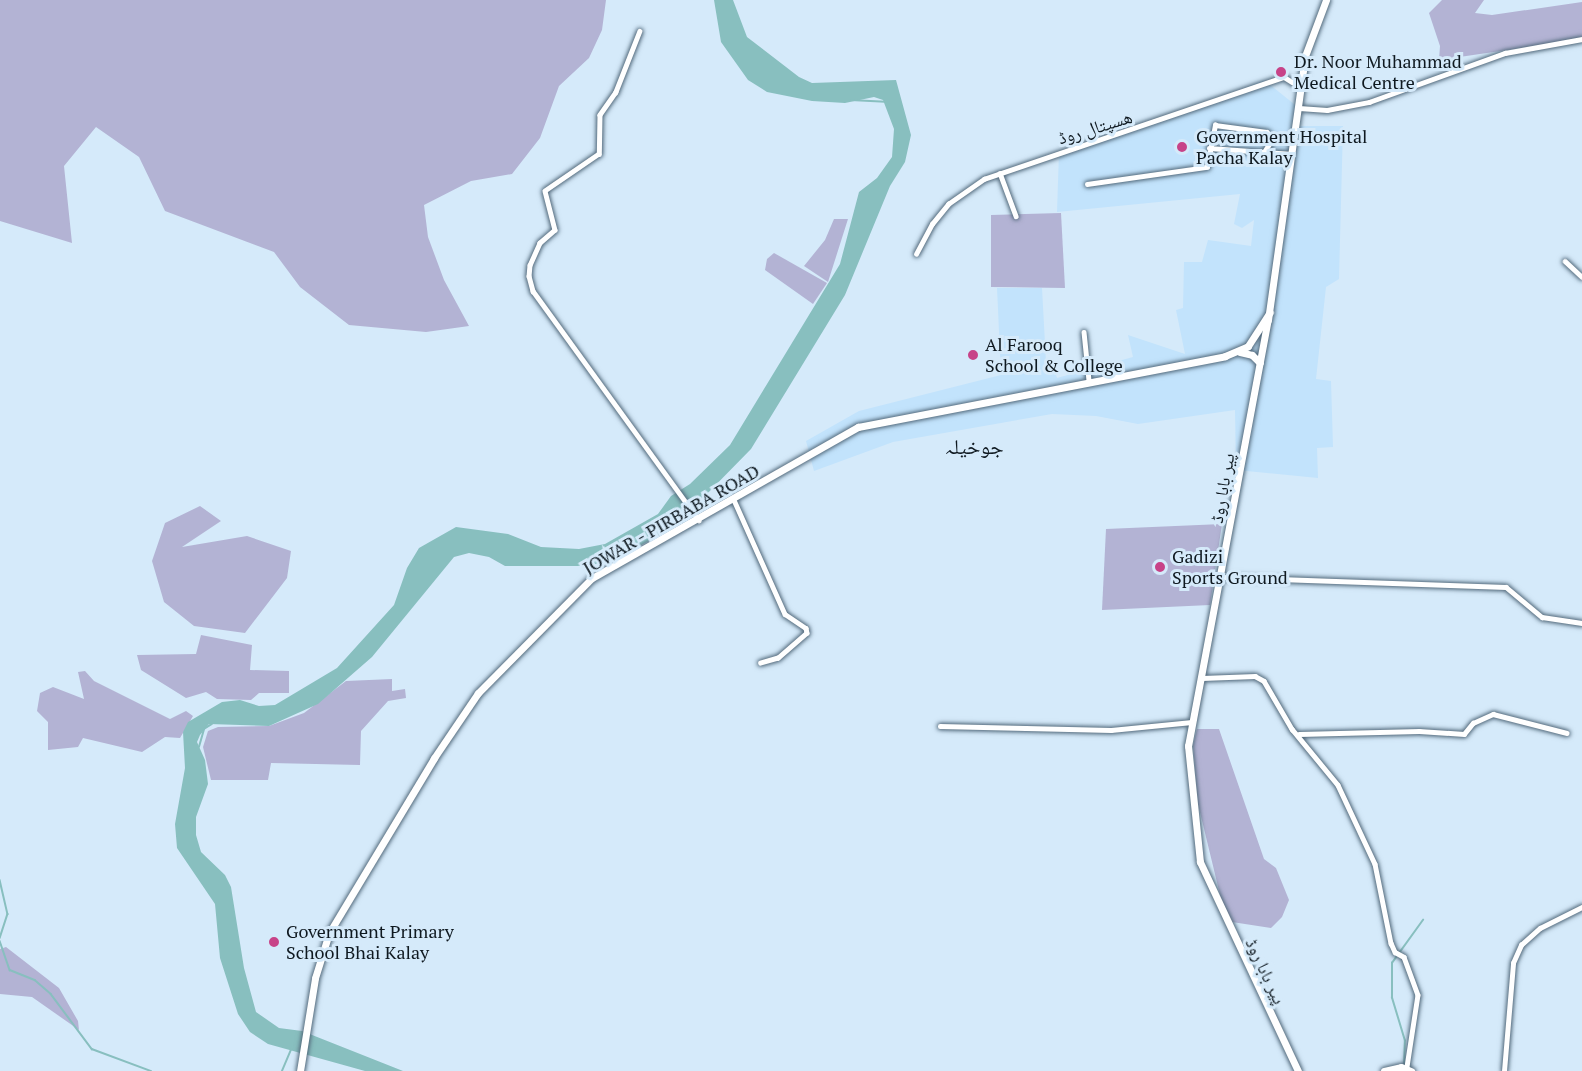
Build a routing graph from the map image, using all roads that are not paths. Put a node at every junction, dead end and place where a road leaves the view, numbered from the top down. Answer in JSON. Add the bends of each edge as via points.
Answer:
{"nodes":[{"id":1,"x":1326,"y":0,"type":"edge"},
{"id":2,"x":640,"y":31,"type":"dead end"},
{"id":3,"x":1582,"y":39,"type":"edge"},
{"id":4,"x":1304,"y":71,"type":"junction"},
{"id":5,"x":1299,"y":108,"type":"junction"},
{"id":6,"x":1273,"y":138,"type":"junction"},
{"id":7,"x":1294,"y":140,"type":"junction"},
{"id":8,"x":1209,"y":148,"type":"junction"},
{"id":9,"x":1264,"y":152,"type":"junction"},
{"id":10,"x":1292,"y":154,"type":"junction"},
{"id":11,"x":1000,"y":173,"type":"junction"},
{"id":12,"x":1087,"y":184,"type":"dead end"},
{"id":13,"x":1016,"y":216,"type":"dead end"},
{"id":14,"x":916,"y":255,"type":"dead end"},
{"id":15,"x":1565,"y":261,"type":"dead end"},
{"id":16,"x":1582,"y":278,"type":"edge"},
{"id":17,"x":1270,"y":312,"type":"junction"},
{"id":18,"x":1084,"y":332,"type":"dead end"},
{"id":19,"x":1239,"y":352,"type":"junction"},
{"id":20,"x":1260,"y":363,"type":"junction"},
{"id":21,"x":1089,"y":380,"type":"junction"},
{"id":22,"x":734,"y":500,"type":"junction"},
{"id":23,"x":699,"y":520,"type":"junction"},
{"id":24,"x":1222,"y":578,"type":"junction"},
{"id":25,"x":1582,"y":623,"type":"edge"},
{"id":26,"x":761,"y":663,"type":"dead end"},
{"id":27,"x":1202,"y":678,"type":"junction"},
{"id":28,"x":1192,"y":722,"type":"junction"},
{"id":29,"x":940,"y":726,"type":"dead end"},
{"id":30,"x":1567,"y":733,"type":"dead end"},
{"id":31,"x":1299,"y":734,"type":"junction"},
{"id":32,"x":1582,"y":907,"type":"edge"},
{"id":33,"x":1408,"y":1068,"type":"edge"},
{"id":34,"x":300,"y":1071,"type":"edge"},
{"id":35,"x":1298,"y":1071,"type":"edge"},
{"id":36,"x":1384,"y":1071,"type":"edge"},
{"id":37,"x":1504,"y":1071,"type":"edge"}],
"edges":[{"from":1,"to":4,"type":"main road","name":"پیر بابا روڈ","via":[[1312,31]]},
{"from":2,"to":23,"type":"street","via":[[616,92],[600,115],[599,154],[545,190],[555,230],[540,243],[529,276],[533,291]]},
{"from":3,"to":5,"type":"street","via":[[1505,53],[1369,102],[1327,110]]},
{"from":4,"to":5,"type":"main road","name":"پیر بابا روڈ"},
{"from":4,"to":11,"type":"street","name":"ھسپتال روڈ","via":[[1298,85],[1284,77]]},
{"from":5,"to":7,"type":"main road","name":"پیر بابا روڈ"},
{"from":6,"to":7,"type":"street"},
{"from":6,"to":8,"type":"street","via":[[1267,132],[1215,125]]},
{"from":6,"to":9,"type":"street"},
{"from":7,"to":10,"type":"main road","name":"پیر بابا روڈ"},
{"from":8,"to":9,"type":"street"},
{"from":8,"to":12,"type":"street","via":[[1204,168],[1179,168],[1162,177]]},
{"from":9,"to":10,"type":"street"},
{"from":10,"to":17,"type":"main road","name":"پیر بابا روڈ"},
{"from":11,"to":13,"type":"street"},
{"from":11,"to":14,"type":"street","name":"ھسپتال روڈ","via":[[964,190],[948,204]]},
{"from":15,"to":16,"type":"street"},
{"from":17,"to":19,"type":"main road","via":[[1248,346]]},
{"from":17,"to":20,"type":"main road","name":"پیر بابا روڈ"},
{"from":18,"to":21,"type":"street"},
{"from":19,"to":20,"type":"main road","via":[[1252,355]]},
{"from":19,"to":21,"type":"main road","name":"JOWAR - PIRBABA ROAD"},
{"from":20,"to":24,"type":"main road","name":"پیر بابا روڈ"},
{"from":21,"to":22,"type":"main road","name":"JOWAR - PIRBABA ROAD","via":[[858,427]]},
{"from":22,"to":23,"type":"main road","name":"JOWAR - PIRBABA ROAD"},
{"from":22,"to":26,"type":"street","via":[[784,614],[806,628],[807,633],[778,658]]},
{"from":23,"to":34,"type":"main road","name":"JOWAR - PIRBABA ROAD","via":[[592,578],[478,693],[434,758],[329,933],[315,978]]},
{"from":24,"to":25,"type":"street","via":[[1506,587],[1542,617]]},
{"from":24,"to":27,"type":"main road","name":"پیر بابا روڈ"},
{"from":27,"to":28,"type":"main road","name":"پیر بابا روڈ"},
{"from":27,"to":31,"type":"street","via":[[1255,676],[1264,681]]},
{"from":28,"to":29,"type":"street","via":[[1111,730]]},
{"from":28,"to":35,"type":"main road","name":"پیر بابا روڈ","via":[[1188,746],[1200,862]]},
{"from":30,"to":31,"type":"street","via":[[1493,714],[1473,723],[1464,734]]},
{"from":31,"to":33,"type":"street","via":[[1338,785],[1363,833],[1380,879],[1383,917],[1395,952],[1404,957],[1418,995]]},
{"from":32,"to":37,"type":"street","via":[[1540,928],[1521,945],[1513,963]]},
{"from":33,"to":36,"type":"main road"}]}
